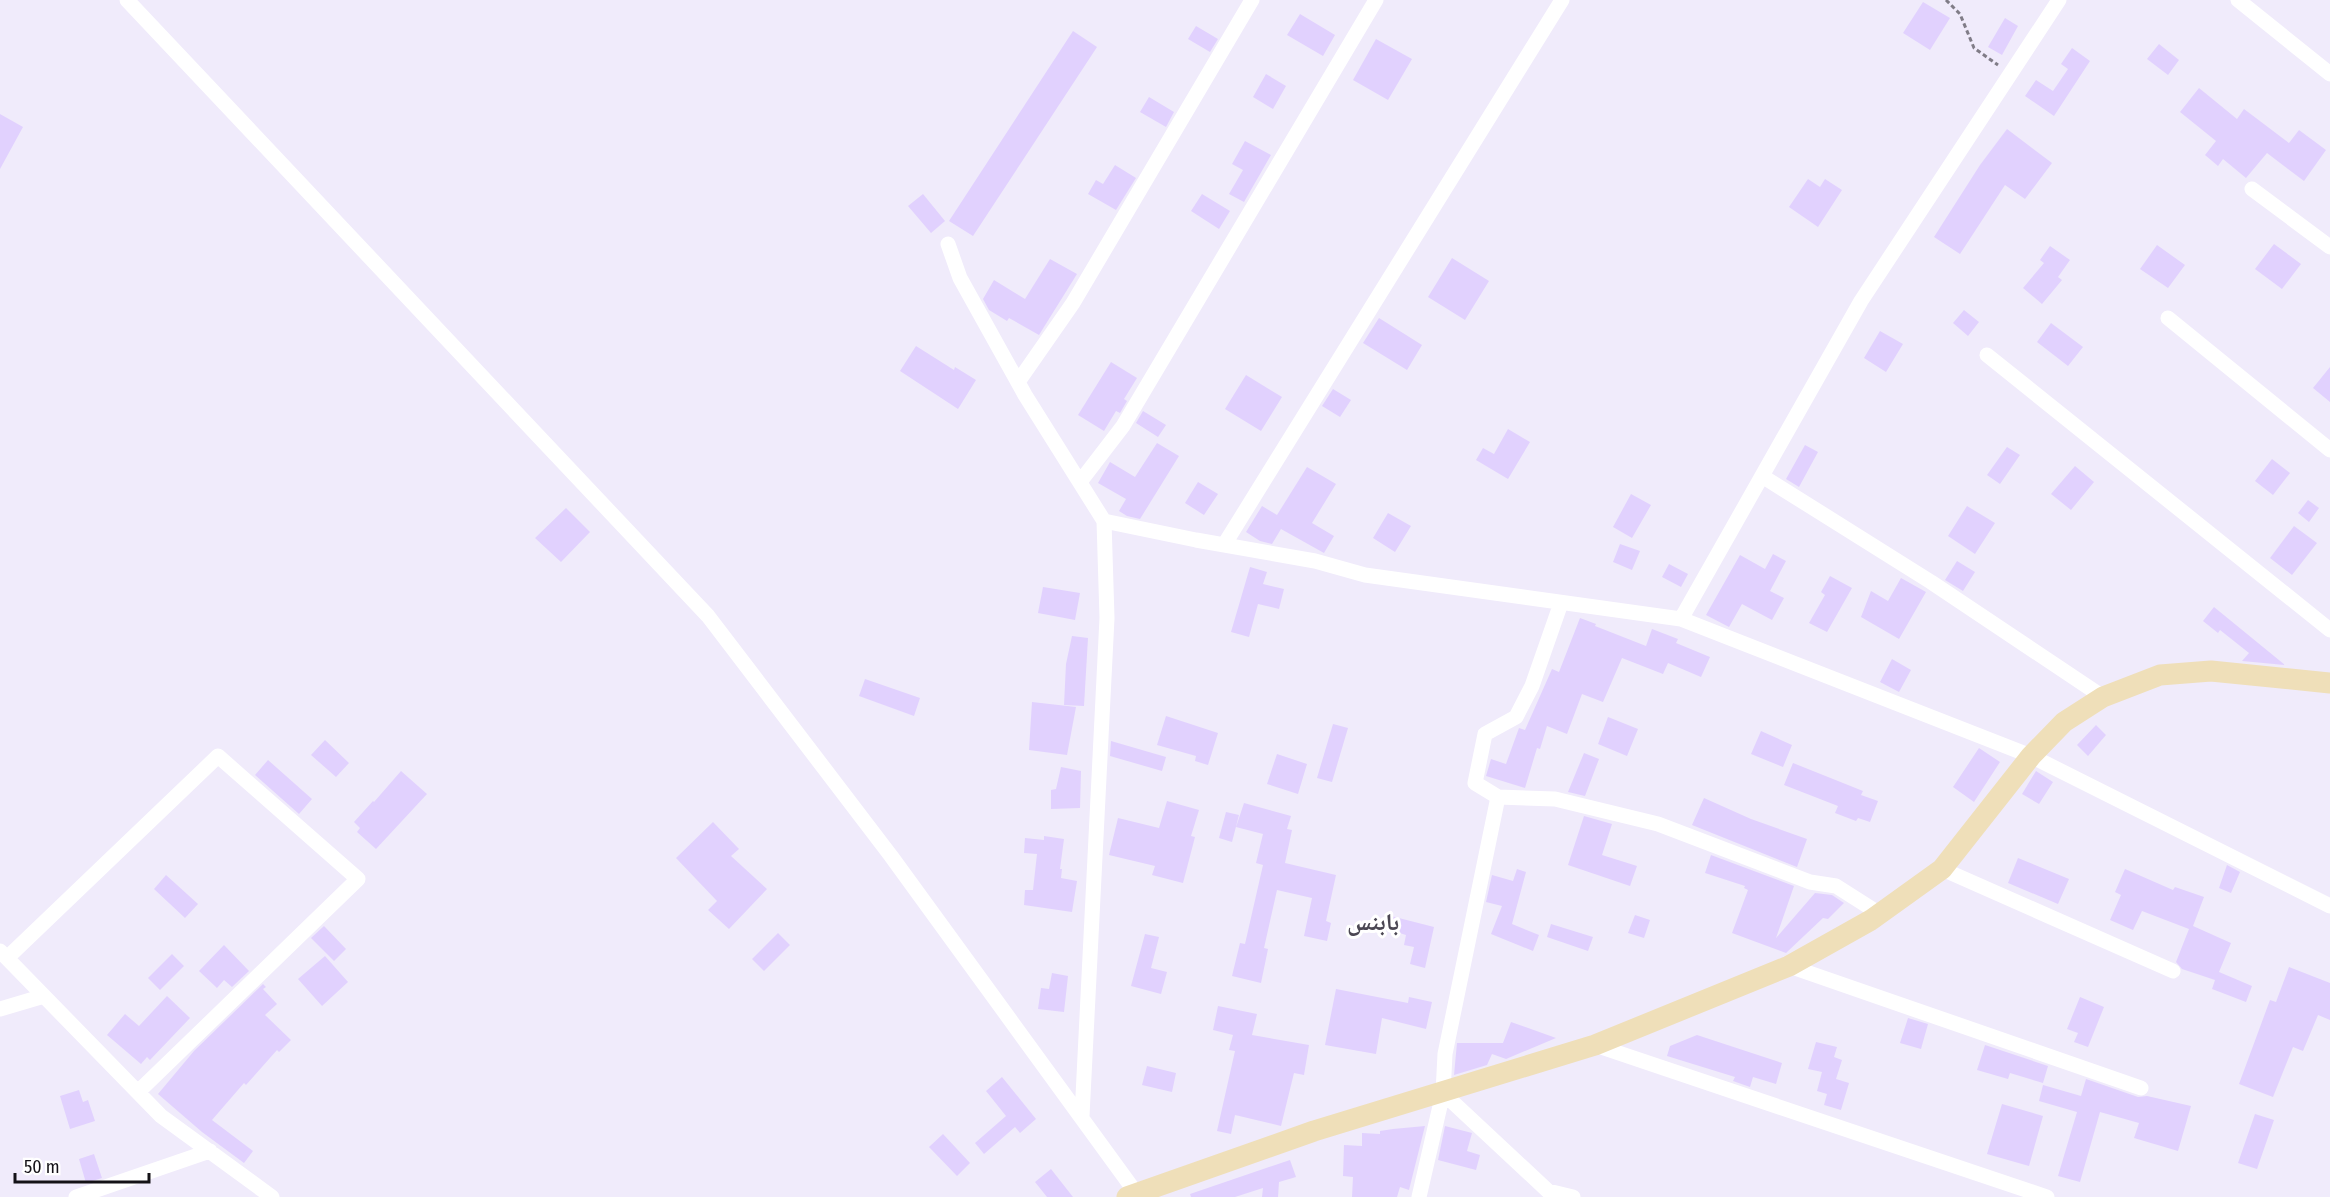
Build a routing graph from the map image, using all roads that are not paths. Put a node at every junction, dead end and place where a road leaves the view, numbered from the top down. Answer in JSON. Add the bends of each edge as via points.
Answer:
{"nodes":[{"id":1,"x":127,"y":0,"type":"edge"},
{"id":2,"x":1252,"y":0,"type":"edge"},
{"id":3,"x":1376,"y":0,"type":"edge"},
{"id":4,"x":1562,"y":0,"type":"edge"},
{"id":5,"x":2059,"y":0,"type":"edge"},
{"id":6,"x":2238,"y":0,"type":"edge"},
{"id":7,"x":2330,"y":74,"type":"edge"},
{"id":8,"x":2252,"y":189,"type":"dead end"},
{"id":9,"x":948,"y":244,"type":"dead end"},
{"id":10,"x":2330,"y":247,"type":"edge"},
{"id":11,"x":2168,"y":318,"type":"dead end"},
{"id":12,"x":1988,"y":355,"type":"dead end"},
{"id":13,"x":1018,"y":382,"type":"junction"},
{"id":14,"x":2330,"y":450,"type":"edge"},
{"id":15,"x":1762,"y":476,"type":"junction"},
{"id":16,"x":1080,"y":482,"type":"junction"},
{"id":17,"x":1104,"y":521,"type":"junction"},
{"id":18,"x":1224,"y":545,"type":"junction"},
{"id":19,"x":1561,"y":603,"type":"junction"},
{"id":20,"x":1681,"y":620,"type":"junction"},
{"id":21,"x":2330,"y":630,"type":"edge"},
{"id":22,"x":2330,"y":683,"type":"edge"},
{"id":23,"x":2103,"y":697,"type":"junction"},
{"id":24,"x":2031,"y":756,"type":"junction"},
{"id":25,"x":1498,"y":797,"type":"junction"},
{"id":26,"x":1942,"y":869,"type":"junction"},
{"id":27,"x":2330,"y":906,"type":"edge"},
{"id":28,"x":1880,"y":914,"type":"junction"},
{"id":29,"x":4,"y":955,"type":"edge"},
{"id":30,"x":1789,"y":966,"type":"junction"},
{"id":31,"x":2173,"y":971,"type":"dead end"},
{"id":32,"x":44,"y":996,"type":"junction"},
{"id":33,"x":0,"y":1009,"type":"edge"},
{"id":34,"x":1595,"y":1045,"type":"junction"},
{"id":35,"x":2141,"y":1088,"type":"dead end"},
{"id":36,"x":138,"y":1092,"type":"junction"},
{"id":37,"x":1443,"y":1093,"type":"junction"},
{"id":38,"x":1082,"y":1116,"type":"junction"},
{"id":39,"x":210,"y":1151,"type":"junction"},
{"id":40,"x":85,"y":1196,"type":"edge"},
{"id":41,"x":1135,"y":1196,"type":"edge"},
{"id":42,"x":272,"y":1197,"type":"edge"},
{"id":43,"x":1419,"y":1197,"type":"edge"},
{"id":44,"x":1573,"y":1197,"type":"edge"},
{"id":45,"x":2047,"y":1197,"type":"edge"}],
"edges":[{"from":1,"to":38,"type":"street","via":[[708,616]]},
{"from":2,"to":13,"type":"street","via":[[1073,303]]},
{"from":3,"to":16,"type":"street","via":[[1123,426]]},
{"from":4,"to":18,"type":"street"},
{"from":5,"to":15,"type":"street","via":[[1862,301]]},
{"from":6,"to":7,"type":"street"},
{"from":8,"to":10,"type":"street"},
{"from":9,"to":13,"type":"street","via":[[960,278]]},
{"from":11,"to":14,"type":"street"},
{"from":12,"to":21,"type":"street"},
{"from":13,"to":16,"type":"street"},
{"from":15,"to":20,"type":"street"},
{"from":15,"to":23,"type":"street"},
{"from":16,"to":17,"type":"street"},
{"from":17,"to":18,"type":"street"},
{"from":17,"to":38,"type":"street","via":[[1107,618]]},
{"from":18,"to":19,"type":"street","via":[[1315,561],[1365,575]]},
{"from":19,"to":20,"type":"street"},
{"from":19,"to":25,"type":"street","via":[[1532,686],[1516,717],[1485,734],[1475,783]]},
{"from":20,"to":24,"type":"street"},
{"from":22,"to":23,"type":"street","via":[[2211,670],[2160,675]]},
{"from":23,"to":24,"type":"street","via":[[2064,722]]},
{"from":24,"to":26,"type":"street"},
{"from":24,"to":27,"type":"street"},
{"from":25,"to":28,"type":"street","via":[[1555,799],[1658,824],[1810,882],[1836,886]]},
{"from":25,"to":37,"type":"street","via":[[1445,1054]]},
{"from":26,"to":28,"type":"street"},
{"from":26,"to":31,"type":"street"},
{"from":28,"to":30,"type":"street"},
{"from":29,"to":32,"type":"street"},
{"from":29,"to":36,"type":"street","via":[[218,756],[358,879]]},
{"from":30,"to":34,"type":"street"},
{"from":30,"to":35,"type":"street"},
{"from":32,"to":33,"type":"street"},
{"from":32,"to":36,"type":"street"},
{"from":34,"to":37,"type":"street"},
{"from":34,"to":45,"type":"street"},
{"from":36,"to":39,"type":"street","via":[[161,1116]]},
{"from":37,"to":41,"type":"street","via":[[1314,1131]]},
{"from":37,"to":43,"type":"street"},
{"from":37,"to":44,"type":"street","via":[[1548,1191]]},
{"from":38,"to":41,"type":"street"},
{"from":39,"to":40,"type":"street"},
{"from":39,"to":42,"type":"street"}]}
